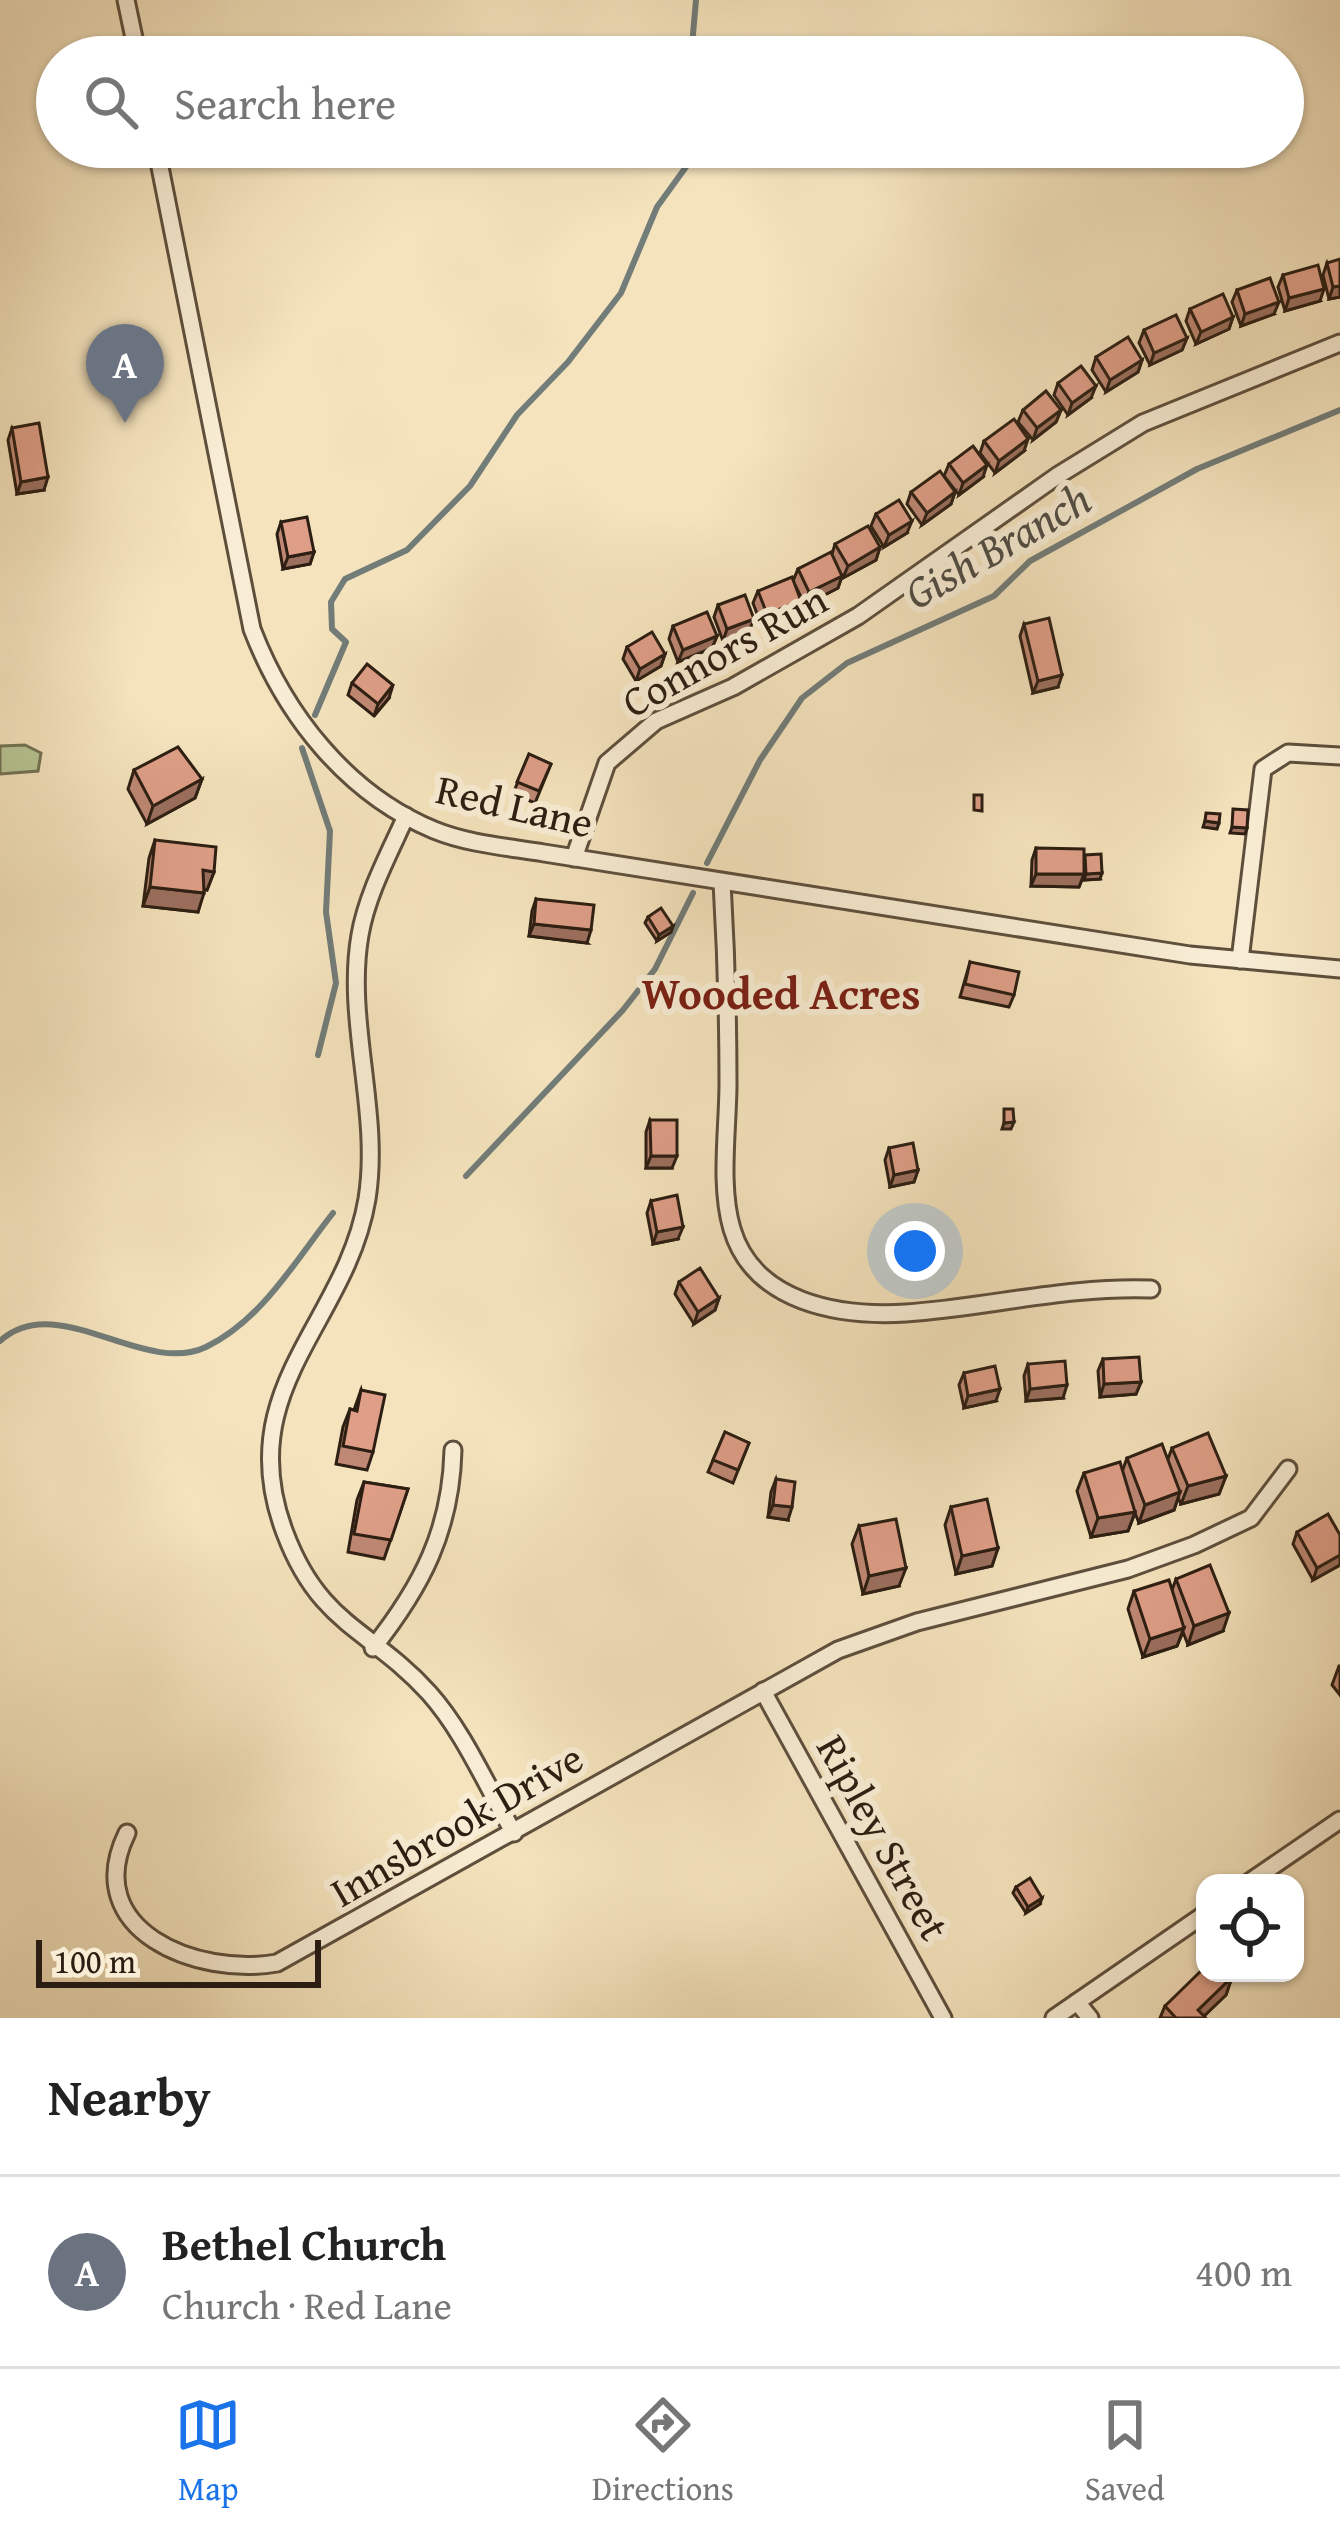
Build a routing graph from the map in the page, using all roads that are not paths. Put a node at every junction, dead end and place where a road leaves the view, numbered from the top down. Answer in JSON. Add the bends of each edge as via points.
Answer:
{"nodes":[{"id":1,"x":126,"y":0,"type":"edge"},
{"id":2,"x":134,"y":36,"type":"edge"},
{"id":3,"x":160,"y":168,"type":"edge"},
{"id":4,"x":1340,"y":343,"type":"edge"},
{"id":5,"x":1340,"y":756,"type":"edge"},
{"id":6,"x":406,"y":816,"type":"junction"},
{"id":7,"x":574,"y":858,"type":"junction"},
{"id":8,"x":722,"y":883,"type":"junction"},
{"id":9,"x":1240,"y":960,"type":"junction"},
{"id":10,"x":1340,"y":969,"type":"edge"},
{"id":11,"x":1151,"y":1288,"type":"dead end"},
{"id":12,"x":453,"y":1450,"type":"dead end"},
{"id":13,"x":1288,"y":1468,"type":"dead end"},
{"id":14,"x":373,"y":1648,"type":"junction"},
{"id":15,"x":763,"y":1690,"type":"junction"},
{"id":16,"x":1340,"y":1820,"type":"edge"},
{"id":17,"x":127,"y":1833,"type":"dead end"},
{"id":18,"x":514,"y":1833,"type":"junction"},
{"id":19,"x":1261,"y":1874,"type":"edge"},
{"id":20,"x":1196,"y":1919,"type":"edge"},
{"id":21,"x":1077,"y":2002,"type":"junction"},
{"id":22,"x":943,"y":2018,"type":"edge"},
{"id":23,"x":1054,"y":2018,"type":"edge"},
{"id":24,"x":1090,"y":2018,"type":"edge"}],
"edges":[{"from":1,"to":2,"type":"street"},
{"from":3,"to":6,"type":"street","name":"Red Lane","via":[[240,583],[266,664],[335,761]]},
{"from":4,"to":7,"type":"street","name":"Connors Run","via":[[1143,423],[858,616],[656,721],[607,763]]},
{"from":5,"to":9,"type":"street","via":[[1288,753],[1263,770]]},
{"from":6,"to":7,"type":"street","name":"Red Lane","via":[[461,838]]},
{"from":6,"to":14,"type":"street","via":[[359,936],[367,1198],[347,1263],[283,1385],[272,1436],[275,1498],[296,1559],[325,1604]]},
{"from":7,"to":8,"type":"street","name":"Red Lane"},
{"from":8,"to":9,"type":"street","name":"Red Lane"},
{"from":8,"to":11,"type":"street","via":[[728,1205],[740,1249],[762,1279],[800,1300],[870,1313]]},
{"from":9,"to":10,"type":"street","name":"Red Lane"},
{"from":12,"to":14,"type":"street","via":[[437,1548]]},
{"from":13,"to":15,"type":"street","name":"Innsbrook Drive","via":[[1251,1518],[1194,1545],[881,1633]]},
{"from":14,"to":18,"type":"street","via":[[431,1695]]},
{"from":15,"to":18,"type":"street","name":"Innsbrook Drive"},
{"from":15,"to":22,"type":"street","name":"Ripley Street"},
{"from":16,"to":19,"type":"street"},
{"from":17,"to":18,"type":"street","name":"Innsbrook Drive","via":[[116,1882],[130,1916],[185,1958],[226,1967],[301,1954]]},
{"from":20,"to":21,"type":"street"},
{"from":21,"to":23,"type":"street"},
{"from":21,"to":24,"type":"street"}]}
